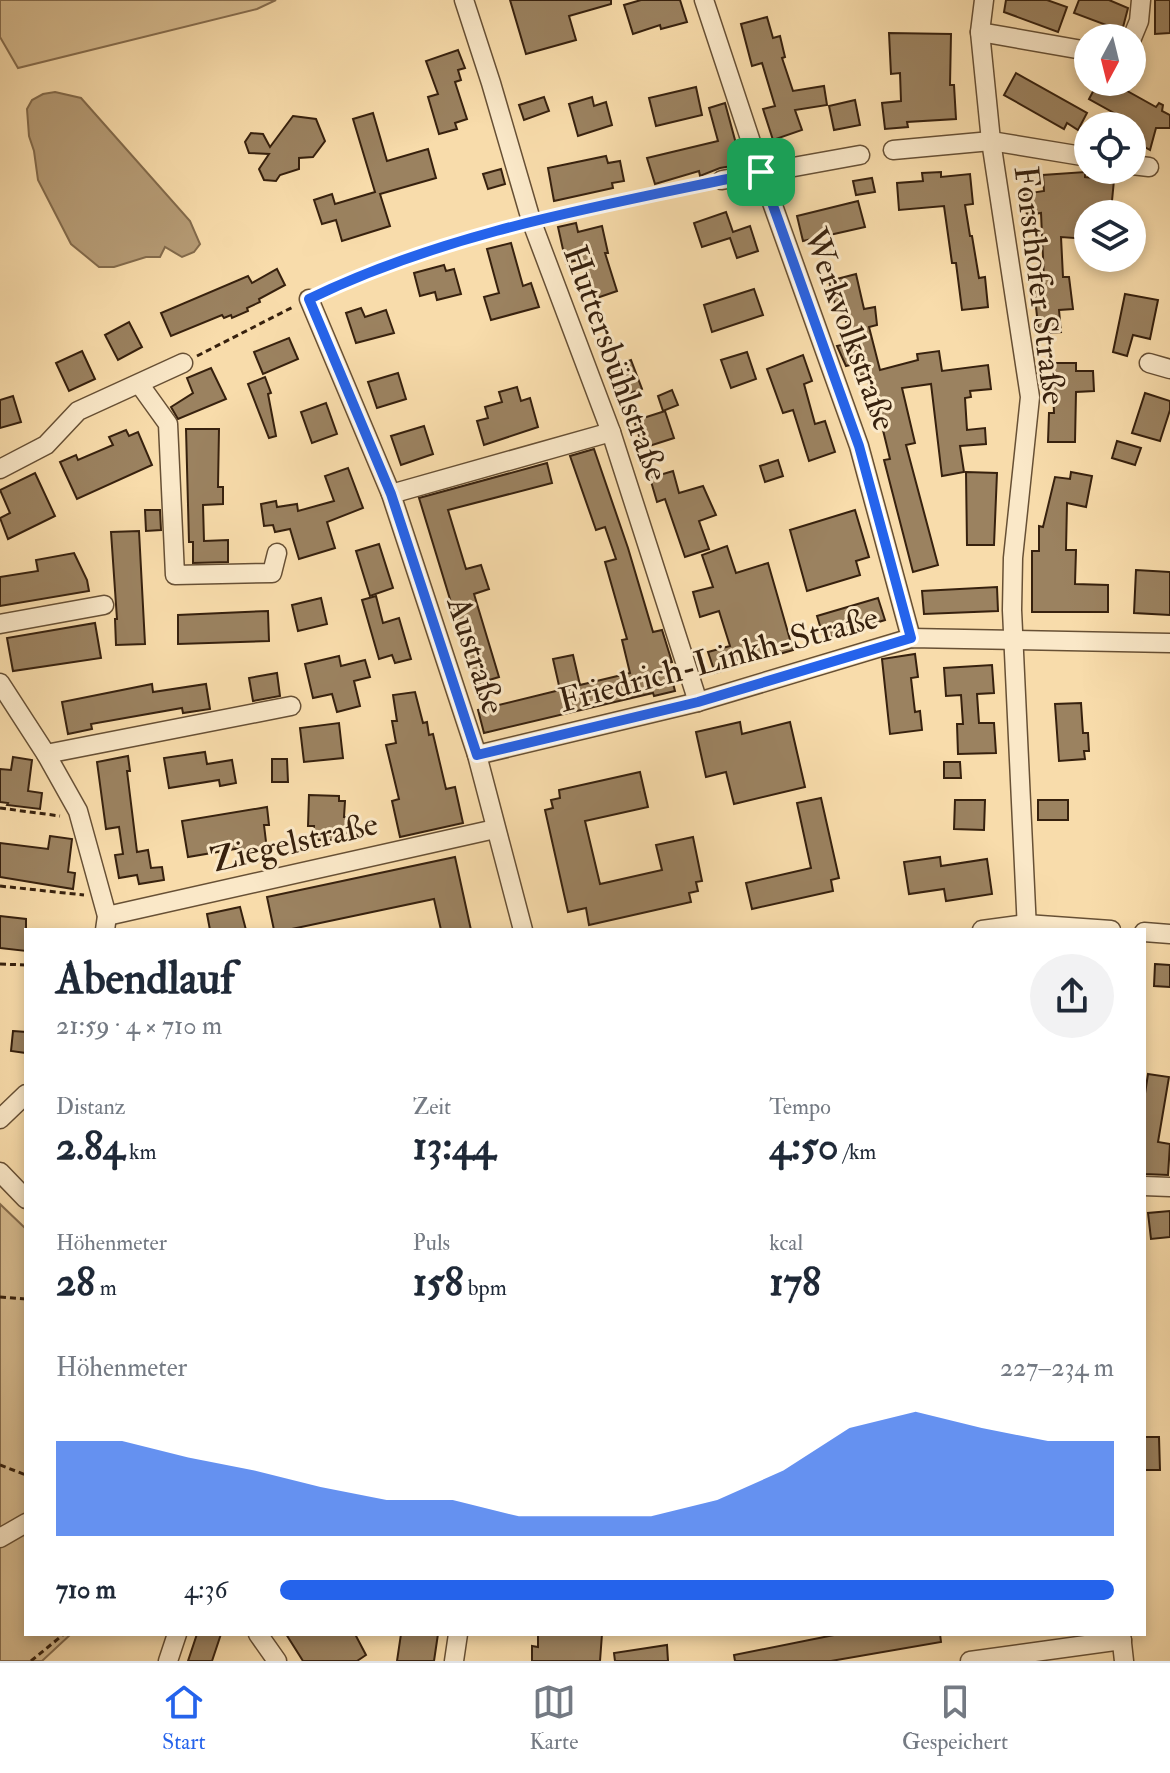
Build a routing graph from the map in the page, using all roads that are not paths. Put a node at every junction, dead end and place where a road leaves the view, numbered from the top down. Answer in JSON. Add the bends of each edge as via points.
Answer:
{"nodes":[{"id":1,"x":464,"y":0,"type":"edge"},
{"id":2,"x":704,"y":0,"type":"edge"},
{"id":3,"x":984,"y":0,"type":"edge"},
{"id":4,"x":1141,"y":0,"type":"edge"},
{"id":5,"x":1138,"y":24,"type":"edge"},
{"id":6,"x":980,"y":32,"type":"junction"},
{"id":7,"x":1074,"y":49,"type":"edge"},
{"id":8,"x":991,"y":141,"type":"junction"},
{"id":9,"x":893,"y":150,"type":"dead end"},
{"id":10,"x":860,"y":155,"type":"dead end"},
{"id":11,"x":1074,"y":155,"type":"edge"},
{"id":12,"x":761,"y":172,"type":"junction"},
{"id":13,"x":722,"y":180,"type":"road end"},
{"id":14,"x":309,"y":299,"type":"road end"},
{"id":15,"x":183,"y":363,"type":"road end"},
{"id":16,"x":1149,"y":363,"type":"dead end"},
{"id":17,"x":1170,"y":369,"type":"edge"},
{"id":18,"x":140,"y":385,"type":"junction"},
{"id":19,"x":611,"y":432,"type":"junction"},
{"id":20,"x":0,"y":469,"type":"edge"},
{"id":21,"x":391,"y":494,"type":"junction"},
{"id":22,"x":277,"y":553,"type":"dead end"},
{"id":23,"x":104,"y":605,"type":"dead end"},
{"id":24,"x":0,"y":624,"type":"edge"},
{"id":25,"x":911,"y":638,"type":"junction"},
{"id":26,"x":1015,"y":642,"type":"junction"},
{"id":27,"x":1170,"y":643,"type":"edge"},
{"id":28,"x":0,"y":683,"type":"edge"},
{"id":29,"x":698,"y":702,"type":"junction"},
{"id":30,"x":291,"y":706,"type":"dead end"},
{"id":31,"x":46,"y":754,"type":"junction"},
{"id":32,"x":477,"y":755,"type":"junction"},
{"id":33,"x":495,"y":829,"type":"junction"},
{"id":34,"x":106,"y":923,"type":"edge"},
{"id":35,"x":1026,"y":927,"type":"edge"},
{"id":36,"x":522,"y":928,"type":"edge"},
{"id":37,"x":1054,"y":928,"type":"edge"},
{"id":38,"x":1146,"y":932,"type":"edge"},
{"id":39,"x":1170,"y":934,"type":"edge"},
{"id":40,"x":24,"y":1094,"type":"edge"},
{"id":41,"x":24,"y":1095,"type":"edge"},
{"id":42,"x":0,"y":1100,"type":"edge"},
{"id":43,"x":0,"y":1119,"type":"edge"},
{"id":44,"x":0,"y":1172,"type":"edge"},
{"id":45,"x":1146,"y":1186,"type":"edge"},
{"id":46,"x":1170,"y":1187,"type":"edge"},
{"id":47,"x":24,"y":1197,"type":"edge"},
{"id":48,"x":24,"y":1524,"type":"edge"},
{"id":49,"x":0,"y":1538,"type":"edge"},
{"id":50,"x":176,"y":1636,"type":"edge"},
{"id":51,"x":259,"y":1636,"type":"edge"},
{"id":52,"x":458,"y":1636,"type":"edge"},
{"id":53,"x":1121,"y":1637,"type":"edge"},
{"id":54,"x":168,"y":1661,"type":"edge"},
{"id":55,"x":277,"y":1661,"type":"edge"},
{"id":56,"x":454,"y":1661,"type":"edge"},
{"id":57,"x":970,"y":1661,"type":"edge"},
{"id":58,"x":1124,"y":1661,"type":"edge"}],
"edges":[{"from":1,"to":19,"type":"street","name":"Huttersbühlstraße","via":[[531,220]]},
{"from":2,"to":12,"type":"street","name":"Werkvolkstraße"},
{"from":3,"to":6,"type":"street","name":"Forsthofer Straße"},
{"from":4,"to":5,"type":"street"},
{"from":6,"to":7,"type":"street"},
{"from":6,"to":8,"type":"street","name":"Forsthofer Straße"},
{"from":8,"to":9,"type":"street"},
{"from":8,"to":11,"type":"street"},
{"from":8,"to":26,"type":"street","name":"Forsthofer Straße","via":[[1030,397],[1013,558]]},
{"from":10,"to":12,"type":"street"},
{"from":12,"to":13,"type":"street"},
{"from":12,"to":25,"type":"street","name":"Werkvolkstraße","via":[[859,446]]},
{"from":14,"to":21,"type":"street","name":"Austraße"},
{"from":15,"to":18,"type":"street"},
{"from":16,"to":17,"type":"street"},
{"from":18,"to":20,"type":"street","via":[[78,411],[46,445]]},
{"from":18,"to":22,"type":"street","via":[[168,424],[175,575],[272,573]]},
{"from":19,"to":21,"type":"street"},
{"from":19,"to":29,"type":"street","name":"Huttersbühlstraße"},
{"from":21,"to":32,"type":"street","name":"Austraße"},
{"from":23,"to":24,"type":"street"},
{"from":25,"to":26,"type":"street","name":"Friedrich-Linkh-Straße"},
{"from":25,"to":29,"type":"street","name":"Friedrich-Linkh-Straße"},
{"from":26,"to":27,"type":"street","name":"Friedrich-Linkh-Straße"},
{"from":26,"to":35,"type":"street","name":"Forsthofer Straße"},
{"from":28,"to":31,"type":"street"},
{"from":29,"to":32,"type":"street","name":"Friedrich-Linkh-Straße"},
{"from":30,"to":31,"type":"street"},
{"from":31,"to":34,"type":"street","via":[[78,811]]},
{"from":32,"to":33,"type":"street","name":"Austraße"},
{"from":33,"to":34,"type":"street","name":"Ziegelstraße"},
{"from":33,"to":36,"type":"street","name":"Austraße"},
{"from":35,"to":37,"type":"street"},
{"from":38,"to":39,"type":"street"},
{"from":40,"to":42,"type":"street"},
{"from":41,"to":43,"type":"street"},
{"from":44,"to":47,"type":"street"},
{"from":45,"to":46,"type":"street"},
{"from":48,"to":49,"type":"street"},
{"from":50,"to":54,"type":"street"},
{"from":51,"to":55,"type":"street"},
{"from":52,"to":56,"type":"street"},
{"from":53,"to":57,"type":"street"},
{"from":53,"to":58,"type":"street"}]}
